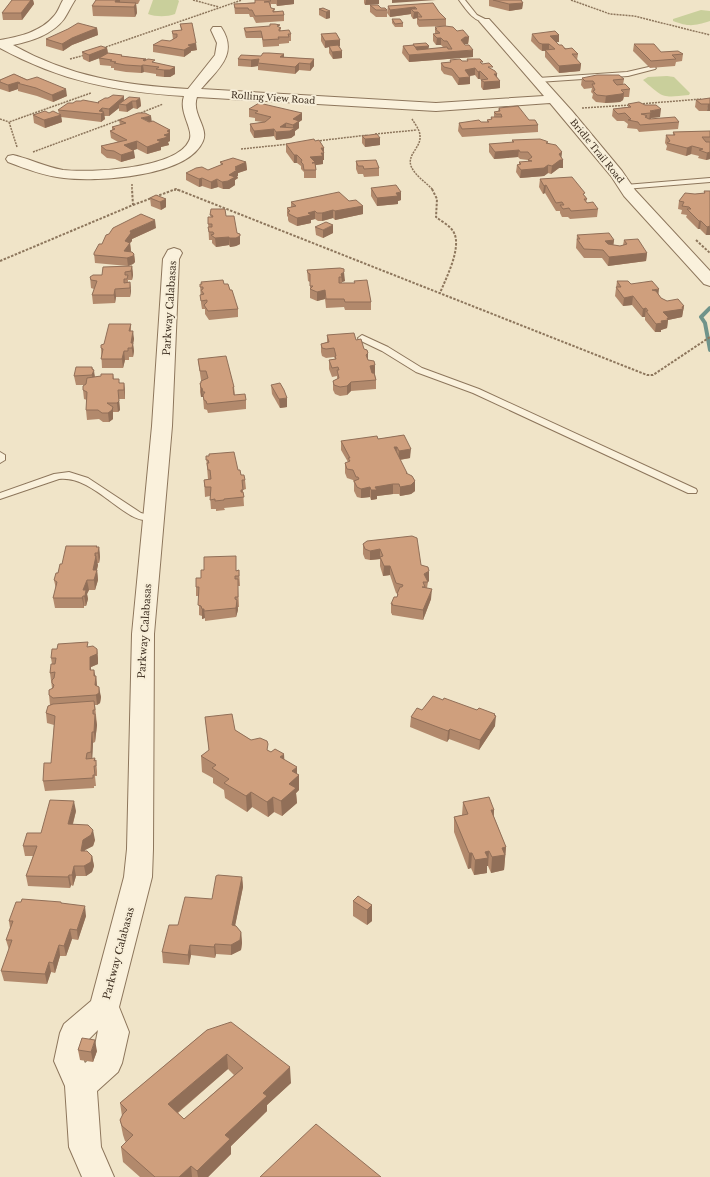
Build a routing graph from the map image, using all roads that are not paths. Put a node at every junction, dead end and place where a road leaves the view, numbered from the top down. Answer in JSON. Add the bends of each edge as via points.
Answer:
{"nodes":[{"id":1,"x":69,"y":0,"type":"edge"},
{"id":2,"x":462,"y":0,"type":"edge"},
{"id":3,"x":485,"y":21,"type":"joint"},
{"id":4,"x":217,"y":30,"type":"dead end"},
{"id":5,"x":1,"y":44,"type":"edge"},
{"id":6,"x":653,"y":68,"type":"edge"},
{"id":7,"x":538,"y":80,"type":"junction"},
{"id":8,"x":192,"y":93,"type":"junction"},
{"id":9,"x":554,"y":98,"type":"junction"},
{"id":10,"x":18,"y":157,"type":"road end"},
{"id":11,"x":710,"y":180,"type":"edge"},
{"id":12,"x":625,"y":187,"type":"junction"},
{"id":13,"x":174,"y":253,"type":"dead end"},
{"id":14,"x":710,"y":281,"type":"edge"},
{"id":15,"x":362,"y":338,"type":"edge"},
{"id":16,"x":0,"y":455,"type":"edge"},
{"id":17,"x":0,"y":460,"type":"edge"},
{"id":18,"x":692,"y":491,"type":"dead end"},
{"id":19,"x":0,"y":496,"type":"edge"},
{"id":20,"x":153,"y":519,"type":"junction"},
{"id":21,"x":104,"y":1007,"type":"junction"},
{"id":22,"x":81,"y":1086,"type":"junction"},
{"id":23,"x":98,"y":1177,"type":"edge"}],
"edges":[{"from":1,"to":5,"type":"street","via":[[58,18],[47,28],[28,37]]},
{"from":2,"to":3,"type":"lane","via":[[475,16]]},
{"from":3,"to":7,"type":"street","name":"Bridle Trail Road"},
{"from":4,"to":8,"type":"street","via":[[224,44],[222,54]]},
{"from":5,"to":8,"type":"street","name":"Rolling View Road","via":[[26,58],[80,79],[110,86]]},
{"from":6,"to":7,"type":"lane","via":[[628,74]]},
{"from":7,"to":9,"type":"street","name":"Bridle Trail Road"},
{"from":8,"to":9,"type":"street","name":"Rolling View Road","via":[[456,107]]},
{"from":8,"to":10,"type":"street","via":[[188,105],[197,132],[197,141],[192,149],[171,162],[153,168],[106,175],[62,174]]},
{"from":9,"to":12,"type":"street","name":"Bridle Trail Road"},
{"from":11,"to":12,"type":"lane"},
{"from":12,"to":14,"type":"street","name":"Bridle Trail Road"},
{"from":13,"to":20,"type":"street","name":"Parkway Calabasas"},
{"from":15,"to":18,"type":"lane","via":[[419,370],[476,391]]},
{"from":16,"to":17,"type":"lane"},
{"from":19,"to":20,"type":"lane","via":[[58,476],[69,475],[84,480],[137,515]]},
{"from":20,"to":21,"type":"street","name":"Parkway Calabasas","via":[[140,692],[138,877]]},
{"from":21,"to":22,"type":"street","name":"Parkway Calabasas","via":[[114,1032],[107,1063]]},
{"from":21,"to":22,"type":"street","name":"Parkway Calabasas","via":[[75,1033],[72,1042],[69,1061]]},
{"from":22,"to":23,"type":"street","name":"Parkway Calabasas","via":[[85,1147]]}]}
